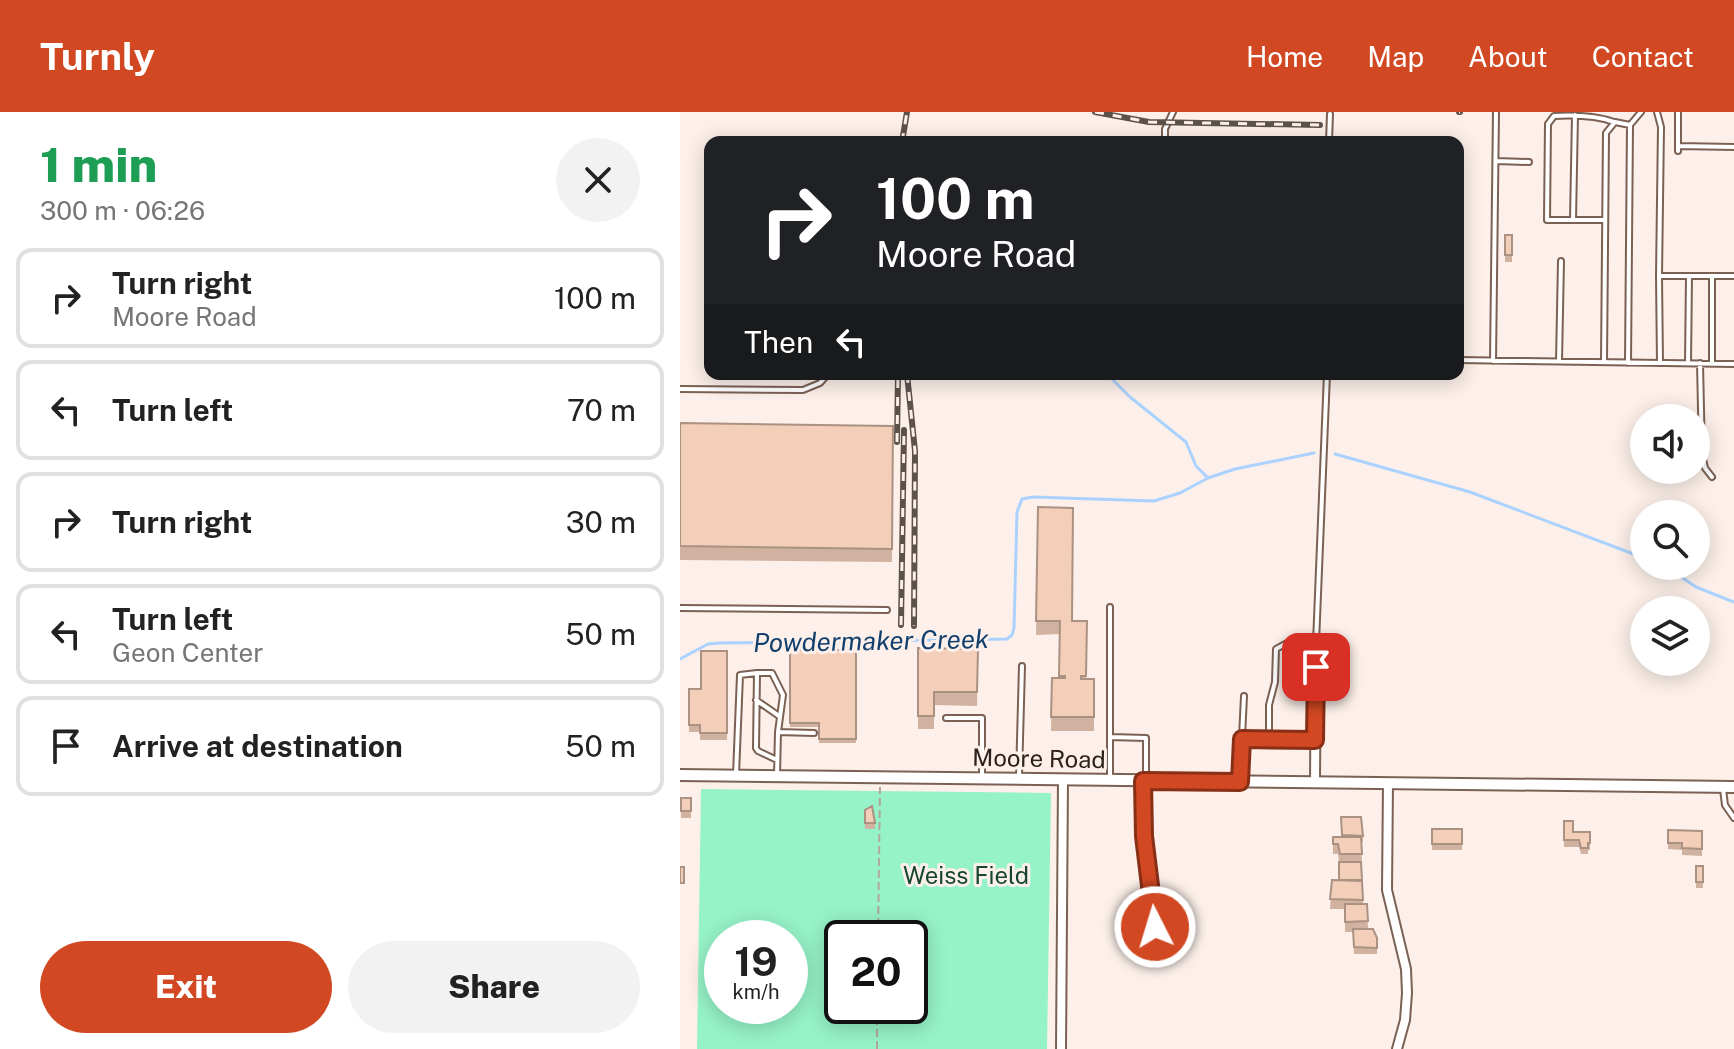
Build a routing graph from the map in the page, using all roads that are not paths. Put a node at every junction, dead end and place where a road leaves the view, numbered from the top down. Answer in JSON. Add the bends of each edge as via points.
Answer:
{"nodes":[{"id":1,"x":1173,"y":112,"type":"edge"},
{"id":2,"x":1496,"y":112,"type":"edge"},
{"id":3,"x":1641,"y":112,"type":"edge"},
{"id":4,"x":1657,"y":112,"type":"edge"},
{"id":5,"x":1678,"y":112,"type":"edge"},
{"id":6,"x":1330,"y":114,"type":"edge"},
{"id":7,"x":1575,"y":115,"type":"junction"},
{"id":8,"x":1615,"y":122,"type":"junction"},
{"id":9,"x":1630,"y":125,"type":"junction"},
{"id":10,"x":1165,"y":136,"type":"edge"},
{"id":11,"x":1329,"y":136,"type":"edge"},
{"id":12,"x":1734,"y":147,"type":"edge"},
{"id":13,"x":1496,"y":161,"type":"junction"},
{"id":14,"x":1529,"y":162,"type":"dead end"},
{"id":15,"x":1573,"y":220,"type":"junction"},
{"id":16,"x":1605,"y":220,"type":"junction"},
{"id":17,"x":1561,"y":261,"type":"dead end"},
{"id":18,"x":1659,"y":276,"type":"junction"},
{"id":19,"x":1689,"y":276,"type":"junction"},
{"id":20,"x":1712,"y":276,"type":"junction"},
{"id":21,"x":1734,"y":276,"type":"edge"},
{"id":22,"x":1464,"y":360,"type":"edge"},
{"id":23,"x":1493,"y":361,"type":"junction"},
{"id":24,"x":1559,"y":361,"type":"junction"},
{"id":25,"x":1604,"y":362,"type":"junction"},
{"id":26,"x":1628,"y":363,"type":"junction"},
{"id":27,"x":1660,"y":363,"type":"junction"},
{"id":28,"x":1688,"y":363,"type":"junction"},
{"id":29,"x":1700,"y":363,"type":"junction"},
{"id":30,"x":1712,"y":363,"type":"junction"},
{"id":31,"x":1734,"y":364,"type":"edge"},
{"id":32,"x":822,"y":380,"type":"edge"},
{"id":33,"x":1327,"y":380,"type":"edge"},
{"id":34,"x":680,"y":389,"type":"edge"},
{"id":35,"x":1712,"y":477,"type":"dead end"},
{"id":36,"x":1110,"y":607,"type":"dead end"},
{"id":37,"x":680,"y":608,"type":"edge"},
{"id":38,"x":887,"y":610,"type":"dead end"},
{"id":39,"x":1316,"y":643,"type":"junction"},
{"id":40,"x":1022,"y":666,"type":"dead end"},
{"id":41,"x":757,"y":673,"type":"junction"},
{"id":42,"x":1244,"y":696,"type":"dead end"},
{"id":43,"x":756,"y":700,"type":"junction"},
{"id":44,"x":779,"y":716,"type":"junction"},
{"id":45,"x":946,"y":718,"type":"dead end"},
{"id":46,"x":778,"y":732,"type":"junction"},
{"id":47,"x":814,"y":733,"type":"dead end"},
{"id":48,"x":1110,"y":737,"type":"junction"},
{"id":49,"x":1242,"y":739,"type":"junction"},
{"id":50,"x":1269,"y":739,"type":"junction"},
{"id":51,"x":1315,"y":740,"type":"junction"},
{"id":52,"x":777,"y":760,"type":"junction"},
{"id":53,"x":680,"y":775,"type":"edge"},
{"id":54,"x":736,"y":776,"type":"junction"},
{"id":55,"x":777,"y":776,"type":"junction"},
{"id":56,"x":982,"y":779,"type":"junction"},
{"id":57,"x":1019,"y":779,"type":"junction"},
{"id":58,"x":1063,"y":780,"type":"junction"},
{"id":59,"x":1110,"y":780,"type":"junction"},
{"id":60,"x":1145,"y":781,"type":"junction"},
{"id":61,"x":1240,"y":782,"type":"junction"},
{"id":62,"x":1315,"y":782,"type":"junction"},
{"id":63,"x":1388,"y":783,"type":"junction"},
{"id":64,"x":1728,"y":787,"type":"edge"},
{"id":65,"x":1734,"y":818,"type":"edge"},
{"id":66,"x":1155,"y":927,"type":"dead end"},
{"id":67,"x":1061,"y":1049,"type":"edge"},
{"id":68,"x":1397,"y":1049,"type":"edge"}],
"edges":[{"from":1,"to":10,"type":"lane"},
{"from":2,"to":13,"type":"lane"},
{"from":3,"to":9,"type":"lane"},
{"from":4,"to":18,"type":"lane"},
{"from":5,"to":12,"type":"lane","via":[[1678,149]]},
{"from":6,"to":11,"type":"lane"},
{"from":7,"to":8,"type":"lane"},
{"from":7,"to":15,"type":"lane"},
{"from":7,"to":15,"type":"lane","via":[[1554,116],[1548,124],[1547,220]]},
{"from":8,"to":9,"type":"lane"},
{"from":8,"to":16,"type":"lane","via":[[1606,133]]},
{"from":9,"to":26,"type":"lane"},
{"from":13,"to":14,"type":"lane"},
{"from":13,"to":23,"type":"lane"},
{"from":15,"to":16,"type":"lane"},
{"from":16,"to":25,"type":"lane"},
{"from":17,"to":24,"type":"lane"},
{"from":18,"to":19,"type":"lane"},
{"from":18,"to":27,"type":"lane"},
{"from":19,"to":20,"type":"lane"},
{"from":19,"to":28,"type":"lane"},
{"from":20,"to":21,"type":"lane"},
{"from":20,"to":30,"type":"lane"},
{"from":22,"to":23,"type":"lane"},
{"from":23,"to":24,"type":"lane"},
{"from":24,"to":25,"type":"lane"},
{"from":25,"to":26,"type":"lane"},
{"from":26,"to":27,"type":"lane"},
{"from":27,"to":28,"type":"lane"},
{"from":28,"to":29,"type":"lane"},
{"from":29,"to":30,"type":"lane"},
{"from":29,"to":35,"type":"lane","via":[[1702,455]]},
{"from":30,"to":31,"type":"lane"},
{"from":32,"to":34,"type":"lane","via":[[795,391]]},
{"from":33,"to":39,"type":"lane"},
{"from":36,"to":48,"type":"lane"},
{"from":37,"to":38,"type":"lane"},
{"from":39,"to":50,"type":"lane","via":[[1280,644],[1276,649]]},
{"from":39,"to":51,"type":"street"},
{"from":40,"to":57,"type":"lane"},
{"from":41,"to":43,"type":"lane"},
{"from":41,"to":44,"type":"lane","via":[[772,673],[778,682],[783,695]]},
{"from":41,"to":54,"type":"lane","via":[[740,675]]},
{"from":42,"to":49,"type":"lane"},
{"from":43,"to":44,"type":"lane"},
{"from":43,"to":52,"type":"lane","via":[[756,748]]},
{"from":44,"to":46,"type":"lane"},
{"from":45,"to":56,"type":"lane","via":[[982,718]]},
{"from":46,"to":47,"type":"lane"},
{"from":46,"to":52,"type":"lane"},
{"from":48,"to":59,"type":"lane"},
{"from":48,"to":60,"type":"lane","via":[[1146,738]]},
{"from":49,"to":50,"type":"lane"},
{"from":49,"to":61,"type":"lane"},
{"from":50,"to":51,"type":"lane"},
{"from":51,"to":62,"type":"street"},
{"from":52,"to":55,"type":"lane"},
{"from":53,"to":54,"type":"street","name":"Moore Road"},
{"from":54,"to":55,"type":"street","name":"Moore Road"},
{"from":55,"to":56,"type":"street","name":"Moore Road"},
{"from":56,"to":57,"type":"street","name":"Moore Road"},
{"from":57,"to":58,"type":"street","name":"Moore Road"},
{"from":58,"to":59,"type":"street","name":"Moore Road"},
{"from":58,"to":67,"type":"street"},
{"from":59,"to":60,"type":"street","name":"Moore Road"},
{"from":60,"to":61,"type":"street","name":"Moore Road"},
{"from":60,"to":66,"type":"lane","via":[[1144,836]]},
{"from":61,"to":62,"type":"street","name":"Moore Road"},
{"from":62,"to":63,"type":"street","name":"Moore Road"},
{"from":63,"to":64,"type":"street","name":"Moore Road"},
{"from":63,"to":68,"type":"street","via":[[1387,890],[1407,993]]},
{"from":64,"to":65,"type":"lane","via":[[1725,805]]}]}
